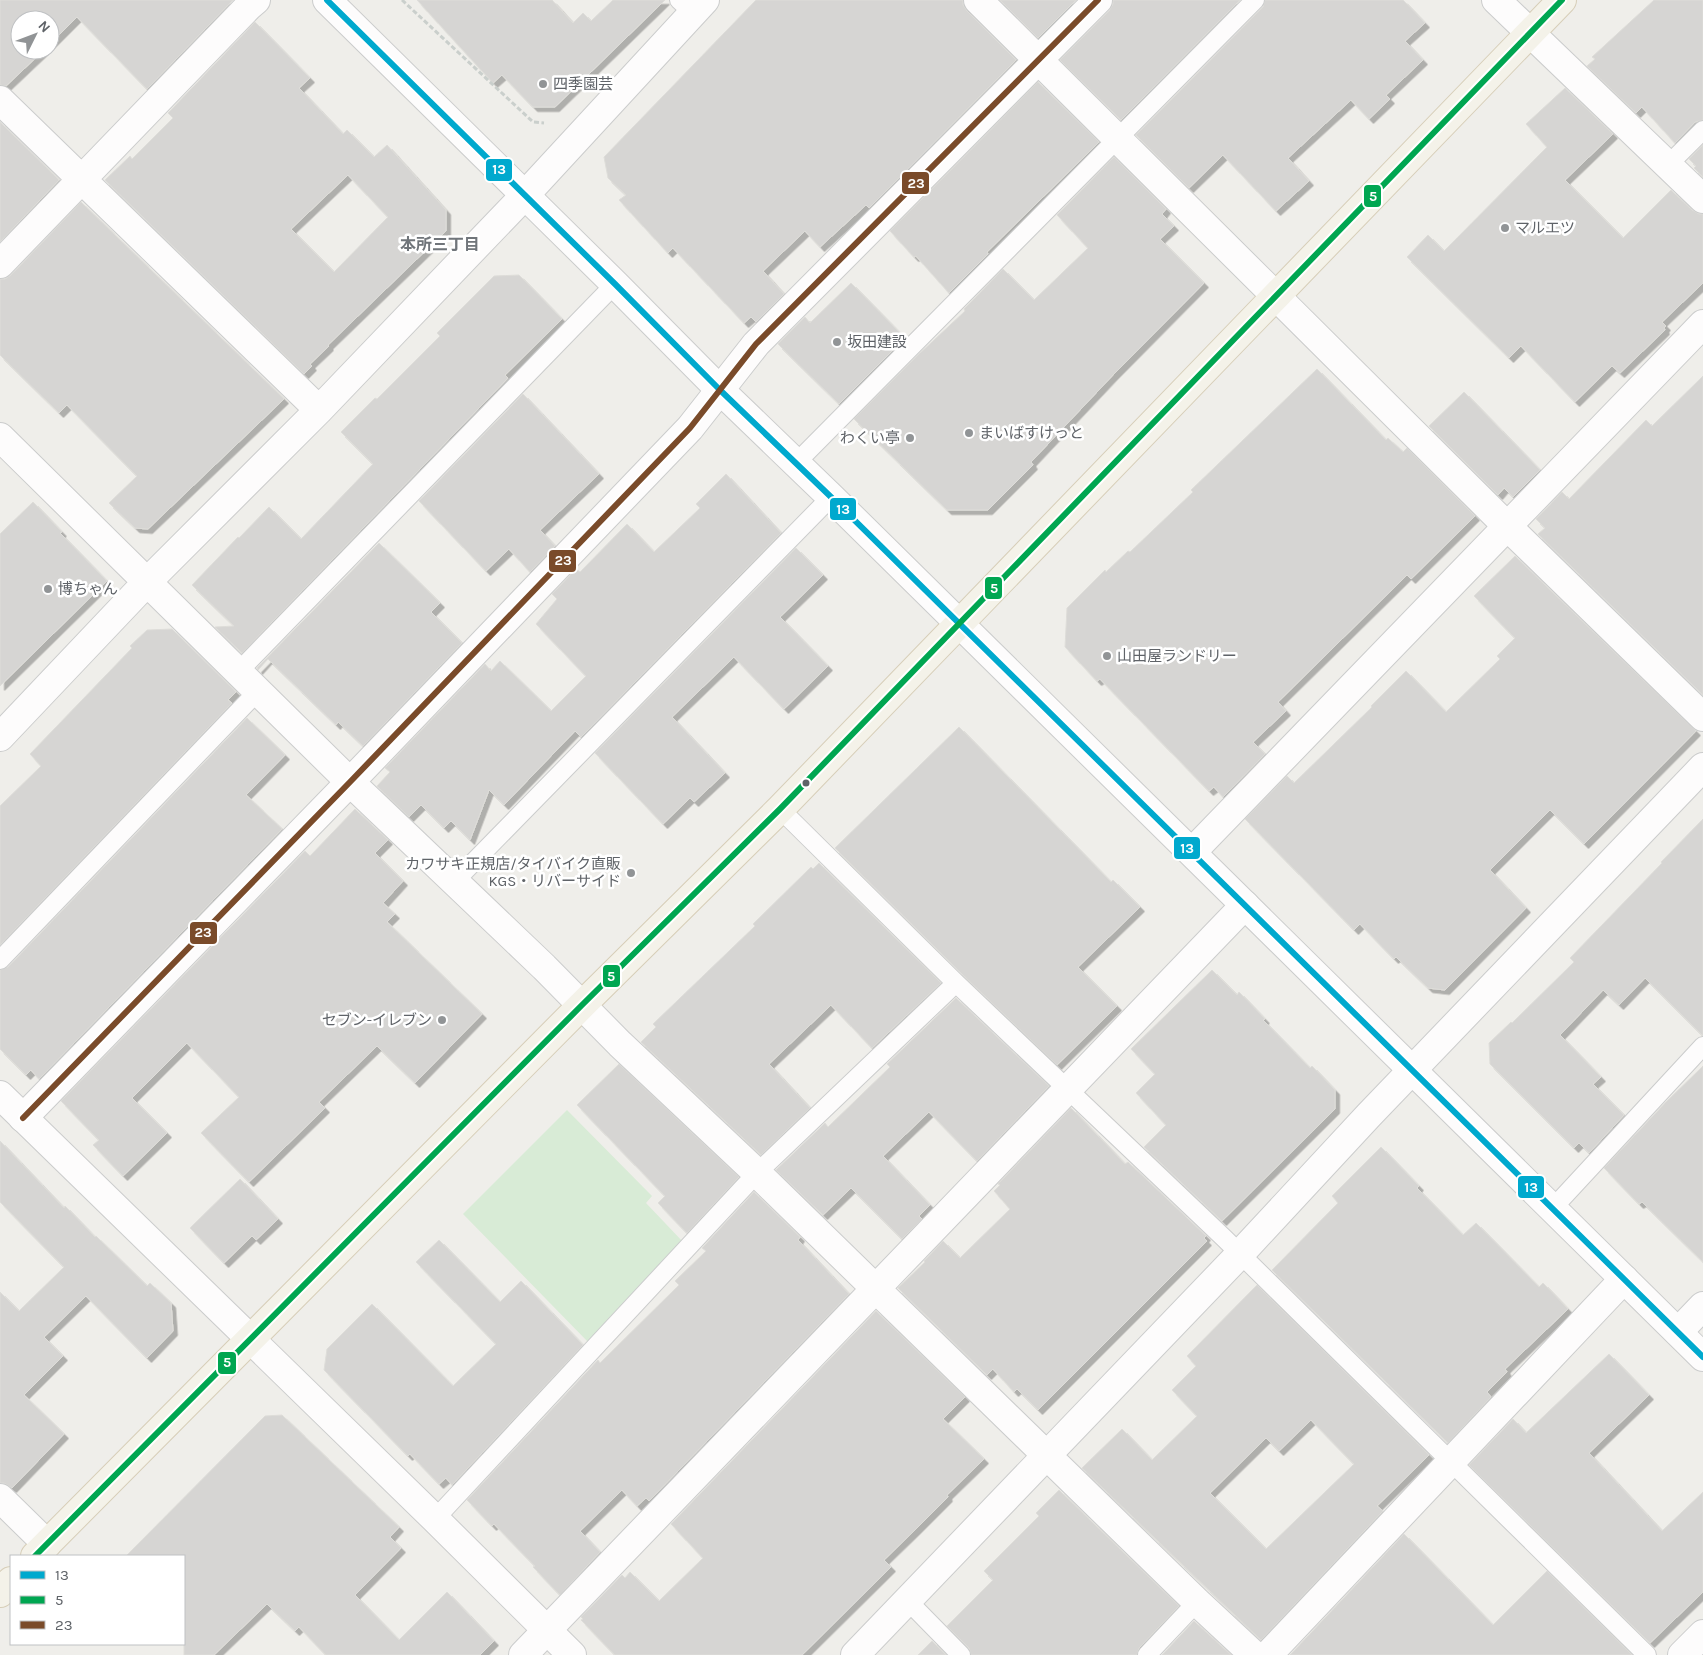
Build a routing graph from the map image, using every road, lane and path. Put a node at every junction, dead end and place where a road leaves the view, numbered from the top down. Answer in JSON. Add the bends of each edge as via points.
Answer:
{"nodes":[{"id":1,"x":256,"y":0,"type":"edge"},
{"id":2,"x":326,"y":0,"type":"edge"},
{"id":3,"x":402,"y":0,"type":"edge"},
{"id":4,"x":978,"y":0,"type":"edge"},
{"id":5,"x":1098,"y":0,"type":"edge"},
{"id":6,"x":1254,"y":0,"type":"edge"},
{"id":7,"x":1496,"y":0,"type":"edge"},
{"id":8,"x":1562,"y":0,"type":"edge"},
{"id":9,"x":692,"y":4,"type":"edge"},
{"id":10,"x":1530,"y":34,"type":"junction"},
{"id":11,"x":1038,"y":60,"type":"junction"},
{"id":12,"x":0,"y":100,"type":"edge"},
{"id":13,"x":550,"y":124,"type":"dead end"},
{"id":14,"x":1703,"y":130,"type":"edge"},
{"id":15,"x":1116,"y":138,"type":"junction"},
{"id":16,"x":1668,"y":165,"type":"junction"},
{"id":17,"x":83,"y":180,"type":"junction"},
{"id":18,"x":525,"y":195,"type":"junction"},
{"id":19,"x":1703,"y":199,"type":"edge"},
{"id":20,"x":0,"y":264,"type":"edge"},
{"id":21,"x":615,"y":284,"type":"junction"},
{"id":22,"x":1276,"y":298,"type":"junction"},
{"id":23,"x":1703,"y":324,"type":"edge"},
{"id":24,"x":720,"y":390,"type":"junction"},
{"id":25,"x":319,"y":410,"type":"junction"},
{"id":26,"x":0,"y":437,"type":"edge"},
{"id":27,"x":796,"y":463,"type":"junction"},
{"id":28,"x":831,"y":497,"type":"junction"},
{"id":29,"x":1507,"y":526,"type":"junction"},
{"id":30,"x":148,"y":582,"type":"junction"},
{"id":31,"x":960,"y":624,"type":"junction"},
{"id":32,"x":238,"y":672,"type":"junction"},
{"id":33,"x":258,"y":691,"type":"junction"},
{"id":34,"x":1703,"y":717,"type":"edge"},
{"id":35,"x":0,"y":738,"type":"edge"},
{"id":36,"x":1703,"y":767,"type":"edge"},
{"id":37,"x":350,"y":782,"type":"junction"},
{"id":38,"x":780,"y":809,"type":"junction"},
{"id":39,"x":1192,"y":852,"type":"junction"},
{"id":40,"x":455,"y":881,"type":"junction"},
{"id":41,"x":1245,"y":905,"type":"junction"},
{"id":42,"x":0,"y":960,"type":"edge"},
{"id":43,"x":956,"y":983,"type":"junction"},
{"id":44,"x":582,"y":1005,"type":"junction"},
{"id":45,"x":1703,"y":1046,"type":"edge"},
{"id":46,"x":1412,"y":1070,"type":"junction"},
{"id":47,"x":1068,"y":1091,"type":"junction"},
{"id":48,"x":0,"y":1095,"type":"edge"},
{"id":49,"x":23,"y":1118,"type":"junction"},
{"id":50,"x":757,"y":1173,"type":"junction"},
{"id":51,"x":1553,"y":1208,"type":"junction"},
{"id":52,"x":1240,"y":1254,"type":"junction"},
{"id":53,"x":1624,"y":1279,"type":"junction"},
{"id":54,"x":876,"y":1288,"type":"junction"},
{"id":55,"x":1703,"y":1306,"type":"edge"},
{"id":56,"x":1678,"y":1332,"type":"junction"},
{"id":57,"x":251,"y":1339,"type":"junction"},
{"id":58,"x":1703,"y":1356,"type":"edge"},
{"id":59,"x":1048,"y":1455,"type":"junction"},
{"id":60,"x":1452,"y":1461,"type":"junction"},
{"id":61,"x":0,"y":1498,"type":"edge"},
{"id":62,"x":435,"y":1520,"type":"junction"},
{"id":63,"x":41,"y":1550,"type":"edge"},
{"id":64,"x":10,"y":1582,"type":"edge"},
{"id":65,"x":0,"y":1593,"type":"edge"},
{"id":66,"x":907,"y":1600,"type":"junction"},
{"id":67,"x":1197,"y":1602,"type":"junction"},
{"id":68,"x":547,"y":1630,"type":"junction"},
{"id":69,"x":523,"y":1655,"type":"edge"},
{"id":70,"x":572,"y":1655,"type":"edge"},
{"id":71,"x":854,"y":1655,"type":"edge"},
{"id":72,"x":961,"y":1655,"type":"edge"},
{"id":73,"x":1147,"y":1655,"type":"edge"},
{"id":74,"x":1254,"y":1655,"type":"edge"},
{"id":75,"x":1268,"y":1655,"type":"edge"},
{"id":76,"x":1647,"y":1655,"type":"edge"}],
"edges":[{"from":1,"to":17,"type":"street"},
{"from":2,"to":18,"type":"street"},
{"from":3,"to":13,"type":"path","via":[[533,122]]},
{"from":4,"to":11,"type":"street"},
{"from":5,"to":11,"type":"street"},
{"from":6,"to":15,"type":"lane"},
{"from":7,"to":10,"type":"street"},
{"from":8,"to":10,"type":"main road"},
{"from":9,"to":18,"type":"street"},
{"from":10,"to":16,"type":"street"},
{"from":10,"to":22,"type":"main road"},
{"from":11,"to":15,"type":"street"},
{"from":11,"to":24,"type":"street","via":[[756,344]]},
{"from":12,"to":17,"type":"street"},
{"from":14,"to":16,"type":"lane"},
{"from":15,"to":22,"type":"street"},
{"from":15,"to":27,"type":"lane"},
{"from":16,"to":19,"type":"street"},
{"from":17,"to":20,"type":"street"},
{"from":17,"to":25,"type":"street"},
{"from":18,"to":21,"type":"street"},
{"from":18,"to":25,"type":"street"},
{"from":21,"to":24,"type":"street"},
{"from":21,"to":32,"type":"lane"},
{"from":22,"to":29,"type":"street"},
{"from":22,"to":31,"type":"main road"},
{"from":23,"to":29,"type":"street"},
{"from":24,"to":27,"type":"street"},
{"from":24,"to":37,"type":"street","via":[[690,428]]},
{"from":25,"to":30,"type":"street"},
{"from":26,"to":30,"type":"street"},
{"from":27,"to":28,"type":"street"},
{"from":28,"to":31,"type":"street"},
{"from":28,"to":40,"type":"lane"},
{"from":29,"to":34,"type":"street"},
{"from":29,"to":39,"type":"street"},
{"from":30,"to":32,"type":"street"},
{"from":30,"to":35,"type":"street"},
{"from":31,"to":38,"type":"main road"},
{"from":31,"to":39,"type":"street"},
{"from":32,"to":33,"type":"street"},
{"from":33,"to":37,"type":"street"},
{"from":33,"to":42,"type":"lane"},
{"from":36,"to":46,"type":"street"},
{"from":37,"to":40,"type":"street"},
{"from":37,"to":49,"type":"street"},
{"from":38,"to":43,"type":"lane"},
{"from":38,"to":44,"type":"main road"},
{"from":39,"to":41,"type":"street"},
{"from":40,"to":44,"type":"street"},
{"from":41,"to":46,"type":"street"},
{"from":41,"to":47,"type":"street"},
{"from":43,"to":47,"type":"lane"},
{"from":43,"to":50,"type":"lane"},
{"from":44,"to":50,"type":"street"},
{"from":44,"to":57,"type":"main road"},
{"from":45,"to":51,"type":"lane"},
{"from":46,"to":51,"type":"street"},
{"from":46,"to":52,"type":"street"},
{"from":47,"to":52,"type":"lane"},
{"from":47,"to":54,"type":"street"},
{"from":48,"to":49,"type":"street"},
{"from":49,"to":57,"type":"street"},
{"from":50,"to":54,"type":"street"},
{"from":50,"to":62,"type":"lane"},
{"from":51,"to":53,"type":"street"},
{"from":52,"to":59,"type":"street"},
{"from":52,"to":60,"type":"lane"},
{"from":53,"to":56,"type":"street"},
{"from":53,"to":60,"type":"street"},
{"from":54,"to":59,"type":"street"},
{"from":54,"to":68,"type":"street"},
{"from":55,"to":56,"type":"street"},
{"from":56,"to":58,"type":"street"},
{"from":57,"to":62,"type":"street"},
{"from":57,"to":63,"type":"main road"},
{"from":59,"to":66,"type":"street"},
{"from":59,"to":67,"type":"street"},
{"from":60,"to":75,"type":"street"},
{"from":60,"to":76,"type":"lane"},
{"from":61,"to":63,"type":"street"},
{"from":62,"to":68,"type":"street"},
{"from":64,"to":65,"type":"main road"},
{"from":66,"to":71,"type":"street"},
{"from":66,"to":72,"type":"lane"},
{"from":67,"to":73,"type":"lane"},
{"from":67,"to":74,"type":"street"},
{"from":68,"to":69,"type":"street"},
{"from":68,"to":70,"type":"street"}]}
